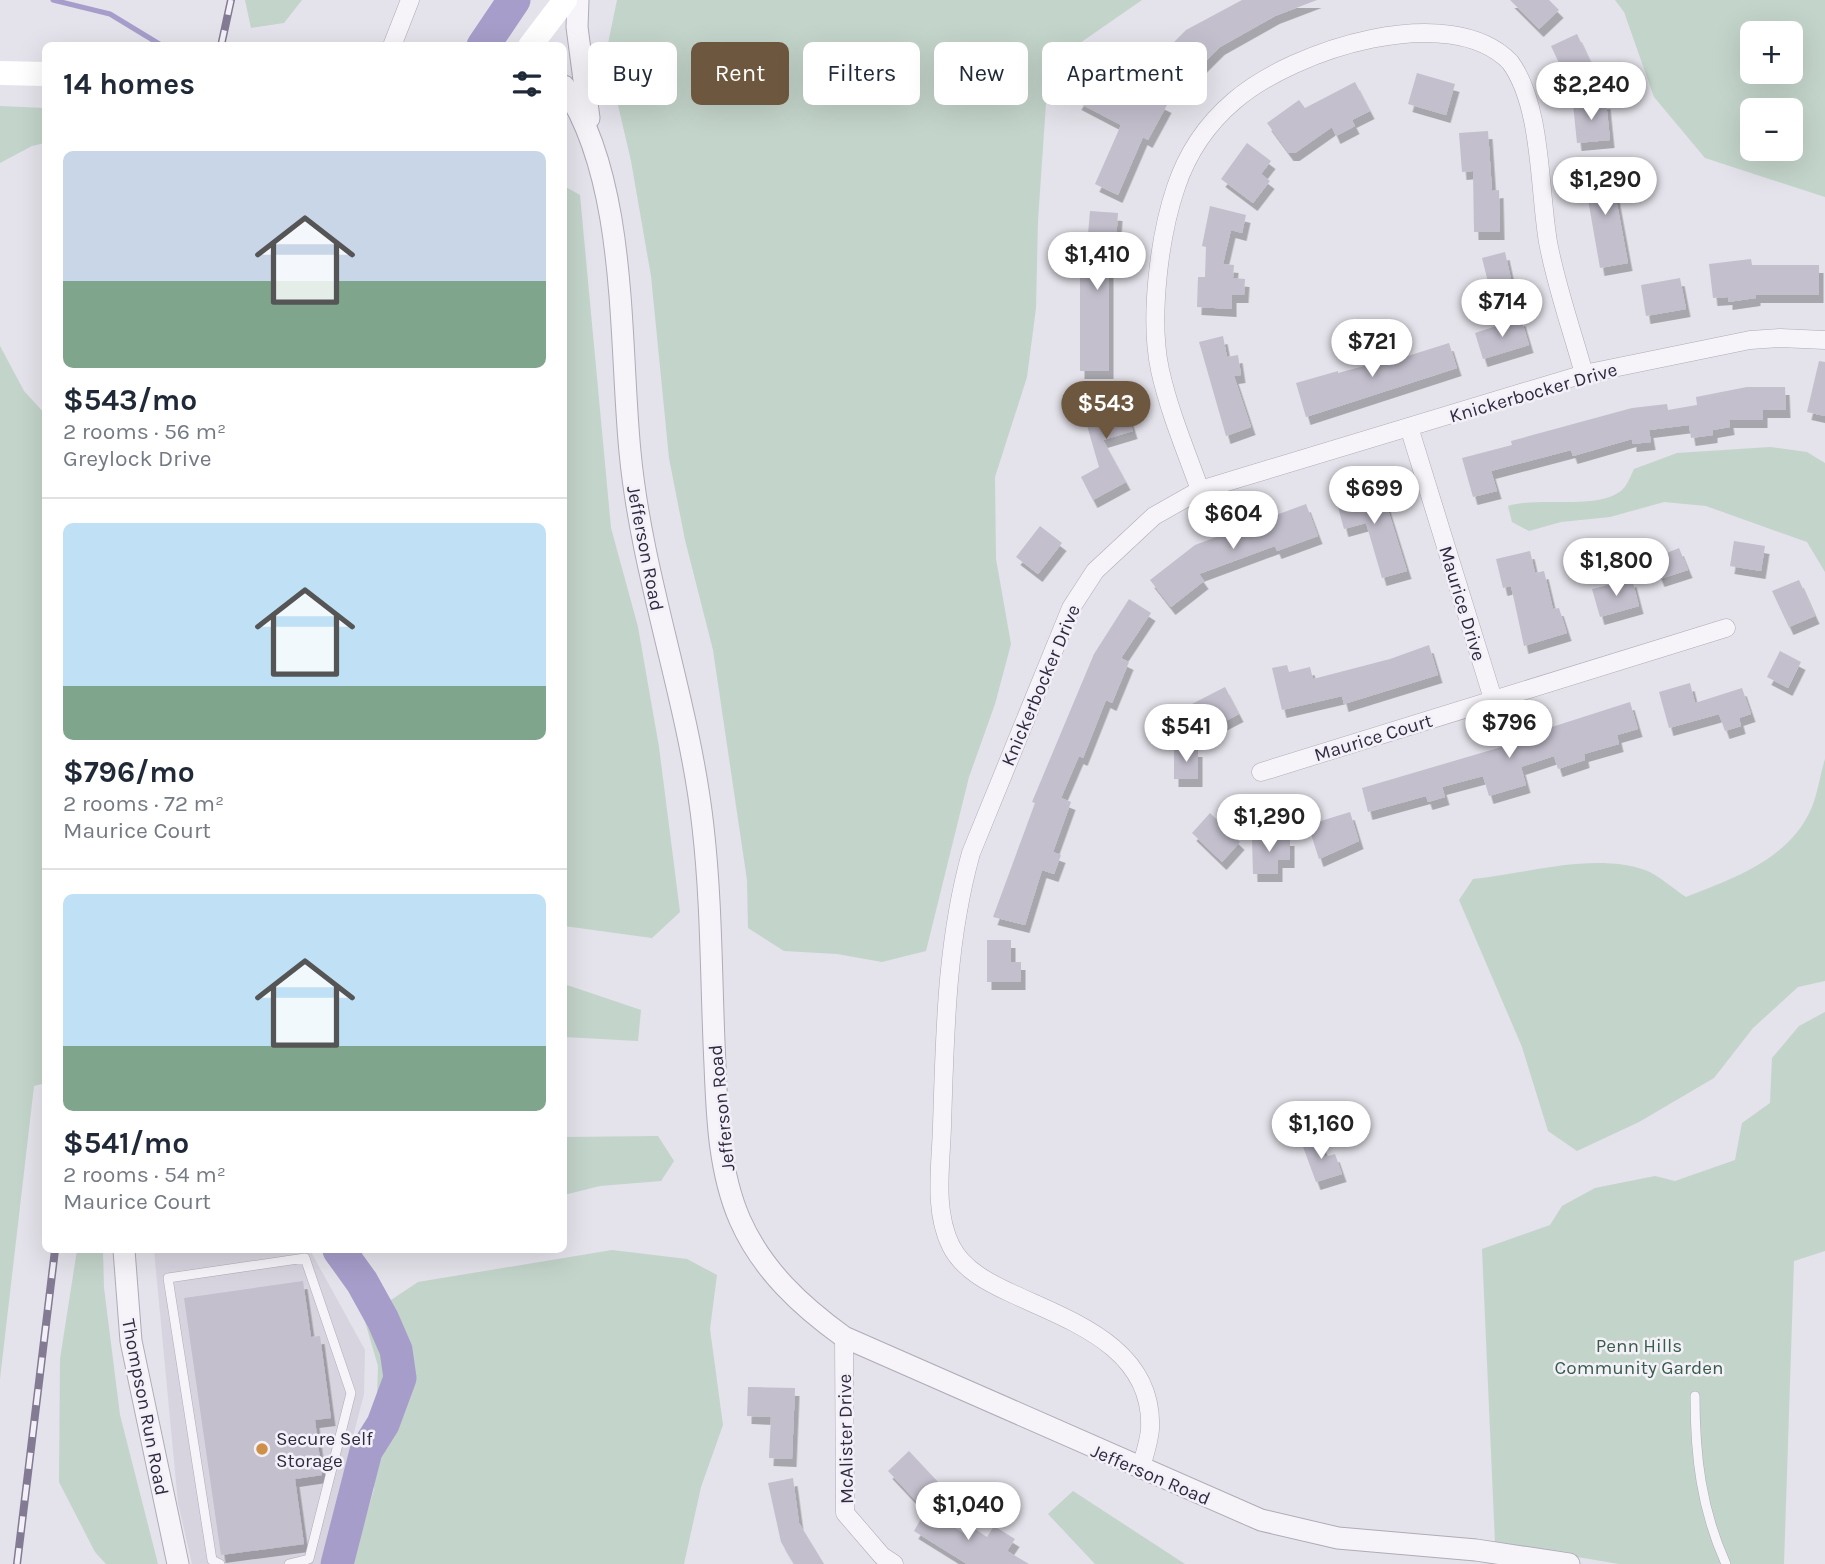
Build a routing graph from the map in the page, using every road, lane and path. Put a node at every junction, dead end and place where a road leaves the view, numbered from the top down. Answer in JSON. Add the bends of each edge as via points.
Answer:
{"nodes":[{"id":1,"x":410,"y":0,"type":"edge"},
{"id":2,"x":565,"y":0,"type":"edge"},
{"id":3,"x":578,"y":0,"type":"edge"},
{"id":4,"x":394,"y":42,"type":"edge"},
{"id":5,"x":533,"y":42,"type":"edge"},
{"id":6,"x":0,"y":73,"type":"edge"},
{"id":7,"x":42,"y":74,"type":"edge"},
{"id":8,"x":567,"y":90,"type":"edge"},
{"id":9,"x":567,"y":117,"type":"edge"},
{"id":10,"x":594,"y":148,"type":"junction"},
{"id":11,"x":1825,"y":340,"type":"edge"},
{"id":12,"x":1584,"y":374,"type":"junction"},
{"id":13,"x":1409,"y":427,"type":"junction"},
{"id":14,"x":1200,"y":491,"type":"junction"},
{"id":15,"x":1726,"y":628,"type":"dead end"},
{"id":16,"x":1493,"y":699,"type":"junction"},
{"id":17,"x":1261,"y":772,"type":"dead end"},
{"id":18,"x":124,"y":1253,"type":"edge"},
{"id":19,"x":844,"y":1338,"type":"junction"},
{"id":20,"x":1695,"y":1396,"type":"dead end"},
{"id":21,"x":1140,"y":1470,"type":"junction"},
{"id":22,"x":1476,"y":1557,"type":"edge"},
{"id":23,"x":178,"y":1564,"type":"edge"},
{"id":24,"x":220,"y":1564,"type":"edge"},
{"id":25,"x":289,"y":1564,"type":"edge"},
{"id":26,"x":894,"y":1564,"type":"edge"},
{"id":27,"x":1569,"y":1564,"type":"edge"},
{"id":28,"x":1726,"y":1564,"type":"edge"}],
"edges":[{"from":1,"to":4,"type":"street"},
{"from":2,"to":5,"type":"main road"},
{"from":3,"to":10,"type":"street","via":[[579,52]]},
{"from":6,"to":7,"type":"main road"},
{"from":8,"to":10,"type":"street","name":"Jefferson Road"},
{"from":9,"to":10,"type":"street"},
{"from":10,"to":19,"type":"street","name":"Jefferson Road","via":[[614,251],[633,485],[688,734],[704,831],[717,1105],[725,1166],[740,1219],[757,1251],[805,1309]]},
{"from":11,"to":12,"type":"street","name":"Knickerbocker Drive","via":[[1750,340]]},
{"from":12,"to":13,"type":"street","name":"Knickerbocker Drive"},
{"from":12,"to":14,"type":"street","via":[[1549,244],[1527,101],[1511,64],[1493,44],[1455,26],[1408,25],[1360,36],[1302,56],[1241,94],[1203,134],[1176,188],[1162,252],[1157,351],[1168,401]]},
{"from":13,"to":14,"type":"street","name":"Knickerbocker Drive"},
{"from":13,"to":16,"type":"street","name":"Maurice Drive"},
{"from":14,"to":21,"type":"street","name":"Knickerbocker Drive","via":[[1154,516],[1124,542],[1095,571],[1071,608],[971,853],[945,1003],[940,1207],[951,1245],[981,1277],[1093,1331],[1121,1354],[1140,1383],[1149,1414]]},
{"from":15,"to":16,"type":"street","name":"Maurice Court"},
{"from":16,"to":17,"type":"street","name":"Maurice Court"},
{"from":18,"to":23,"type":"street","name":"Thompson Run Road","via":[[131,1341]]},
{"from":19,"to":21,"type":"street","name":"Jefferson Road"},
{"from":19,"to":26,"type":"street","name":"McAlister Drive","via":[[845,1513]]},
{"from":20,"to":28,"type":"lane","via":[[1698,1473],[1707,1516]]},
{"from":21,"to":22,"type":"street","name":"Jefferson Road","via":[[1299,1531]]},
{"from":22,"to":27,"type":"street","name":"Jefferson Road"},
{"from":24,"to":25,"type":"lane","via":[[212,1560],[168,1279],[305,1258],[351,1393],[309,1559]]}]}
